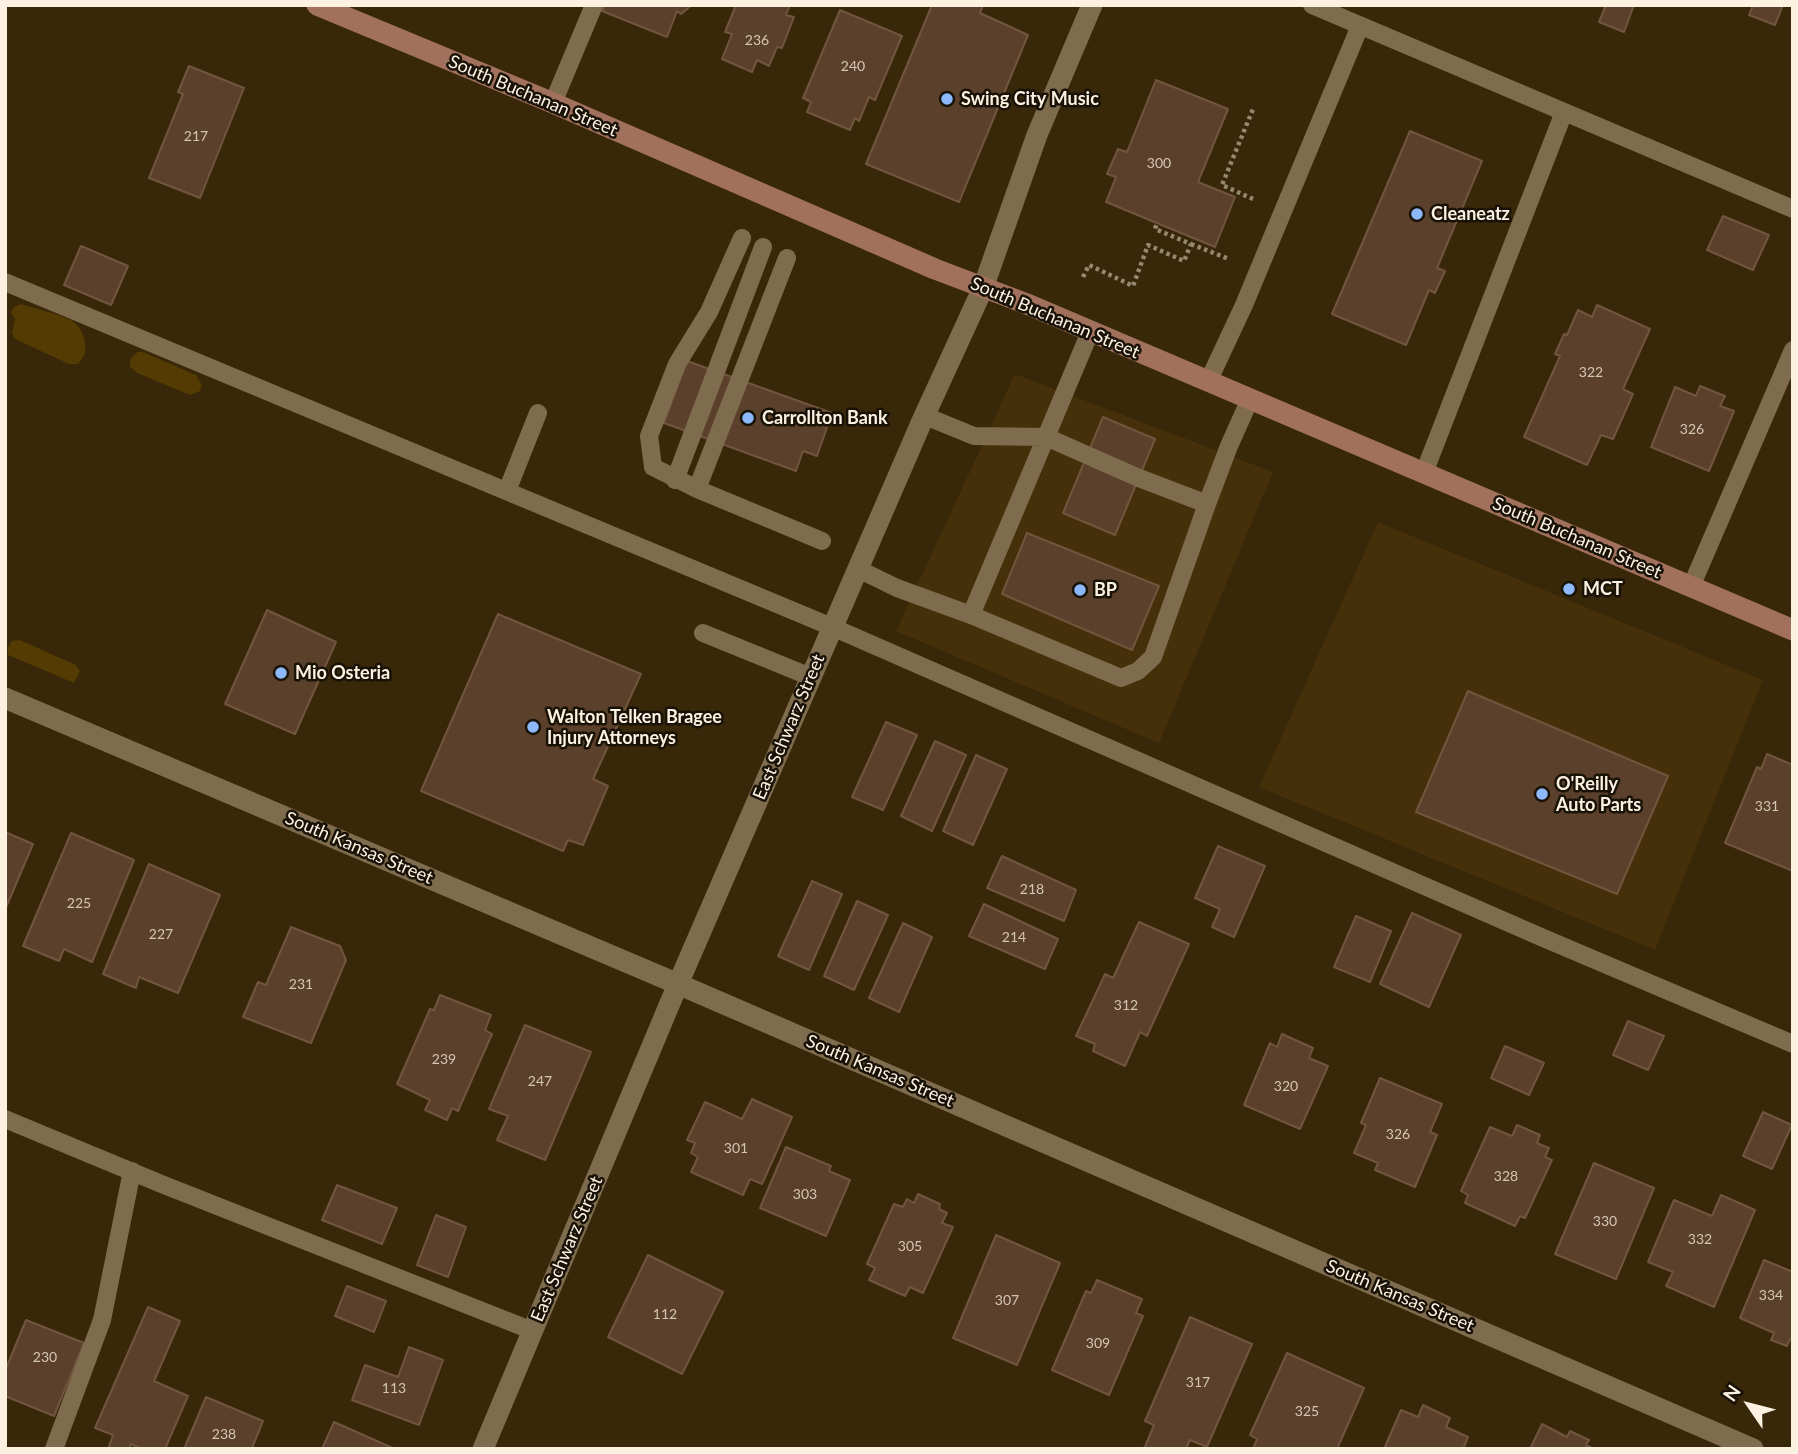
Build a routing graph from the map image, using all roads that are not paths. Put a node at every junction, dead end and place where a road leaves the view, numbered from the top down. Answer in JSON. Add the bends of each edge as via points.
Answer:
{"nodes":[{"id":1,"x":317,"y":5,"type":"edge"},
{"id":2,"x":594,"y":5,"type":"edge"},
{"id":3,"x":1092,"y":5,"type":"edge"},
{"id":4,"x":1312,"y":5,"type":"edge"},
{"id":5,"x":1360,"y":26,"type":"junction"},
{"id":6,"x":553,"y":103,"type":"junction"},
{"id":7,"x":1564,"y":112,"type":"junction"},
{"id":8,"x":1793,"y":209,"type":"edge"},
{"id":9,"x":742,"y":238,"type":"dead end"},
{"id":10,"x":763,"y":247,"type":"dead end"},
{"id":11,"x":787,"y":258,"type":"dead end"},
{"id":12,"x":5,"y":282,"type":"edge"},
{"id":13,"x":983,"y":288,"type":"junction"},
{"id":14,"x":1090,"y":332,"type":"junction"},
{"id":15,"x":1793,"y":351,"type":"edge"},
{"id":16,"x":1208,"y":382,"type":"junction"},
{"id":17,"x":1250,"y":399,"type":"junction"},
{"id":18,"x":538,"y":413,"type":"dead end"},
{"id":19,"x":925,"y":416,"type":"junction"},
{"id":20,"x":1046,"y":438,"type":"junction"},
{"id":21,"x":1423,"y":473,"type":"junction"},
{"id":22,"x":675,"y":480,"type":"junction"},
{"id":23,"x":697,"y":489,"type":"junction"},
{"id":24,"x":506,"y":491,"type":"junction"},
{"id":25,"x":1207,"y":503,"type":"junction"},
{"id":26,"x":822,"y":541,"type":"dead end"},
{"id":27,"x":858,"y":569,"type":"junction"},
{"id":28,"x":1691,"y":587,"type":"junction"},
{"id":29,"x":971,"y":615,"type":"junction"},
{"id":30,"x":832,"y":627,"type":"junction"},
{"id":31,"x":1793,"y":630,"type":"edge"},
{"id":32,"x":703,"y":633,"type":"dead end"},
{"id":33,"x":811,"y":677,"type":"junction"},
{"id":34,"x":5,"y":698,"type":"edge"},
{"id":35,"x":678,"y":984,"type":"junction"},
{"id":36,"x":1793,"y":1044,"type":"edge"},
{"id":37,"x":5,"y":1119,"type":"edge"},
{"id":38,"x":132,"y":1171,"type":"junction"},
{"id":39,"x":533,"y":1331,"type":"junction"},
{"id":40,"x":54,"y":1449,"type":"edge"},
{"id":41,"x":483,"y":1449,"type":"edge"},
{"id":42,"x":1753,"y":1449,"type":"edge"}],
"edges":[{"from":1,"to":6,"type":"main road","name":"South Buchanan Street"},
{"from":2,"to":6,"type":"lane"},
{"from":3,"to":13,"type":"street","name":"East Schwarz Street","via":[[1037,135]]},
{"from":4,"to":5,"type":"lane"},
{"from":5,"to":7,"type":"lane"},
{"from":5,"to":16,"type":"lane"},
{"from":6,"to":13,"type":"main road","name":"South Buchanan Street"},
{"from":7,"to":8,"type":"lane"},
{"from":7,"to":21,"type":"lane"},
{"from":9,"to":22,"type":"lane","via":[[709,312],[677,364],[649,436],[653,467]]},
{"from":10,"to":22,"type":"lane"},
{"from":11,"to":23,"type":"lane"},
{"from":12,"to":24,"type":"lane"},
{"from":13,"to":14,"type":"main road","name":"South Buchanan Street"},
{"from":13,"to":19,"type":"street","name":"East Schwarz Street"},
{"from":14,"to":16,"type":"main road","name":"South Buchanan Street"},
{"from":14,"to":20,"type":"lane"},
{"from":15,"to":28,"type":"lane"},
{"from":16,"to":17,"type":"main road","name":"South Buchanan Street"},
{"from":17,"to":21,"type":"main road","name":"South Buchanan Street"},
{"from":17,"to":25,"type":"lane"},
{"from":18,"to":24,"type":"lane"},
{"from":19,"to":20,"type":"lane","via":[[974,436]]},
{"from":19,"to":27,"type":"street","name":"East Schwarz Street"},
{"from":20,"to":25,"type":"lane"},
{"from":20,"to":29,"type":"lane"},
{"from":21,"to":28,"type":"main road","name":"South Buchanan Street"},
{"from":22,"to":23,"type":"lane"},
{"from":23,"to":26,"type":"lane"},
{"from":24,"to":30,"type":"lane"},
{"from":25,"to":29,"type":"lane","via":[[1153,656],[1138,671],[1121,678]]},
{"from":27,"to":29,"type":"lane"},
{"from":27,"to":30,"type":"street","name":"East Schwarz Street"},
{"from":28,"to":31,"type":"main road","name":"South Buchanan Street"},
{"from":30,"to":33,"type":"street","name":"East Schwarz Street"},
{"from":30,"to":36,"type":"lane"},
{"from":32,"to":33,"type":"lane"},
{"from":33,"to":35,"type":"street","name":"East Schwarz Street"},
{"from":34,"to":35,"type":"street","name":"South Kansas Street"},
{"from":35,"to":39,"type":"street","name":"East Schwarz Street"},
{"from":35,"to":42,"type":"street","name":"South Kansas Street"},
{"from":37,"to":38,"type":"lane"},
{"from":38,"to":39,"type":"lane"},
{"from":38,"to":40,"type":"lane","via":[[102,1320]]},
{"from":39,"to":41,"type":"street","name":"East Schwarz Street"}]}
